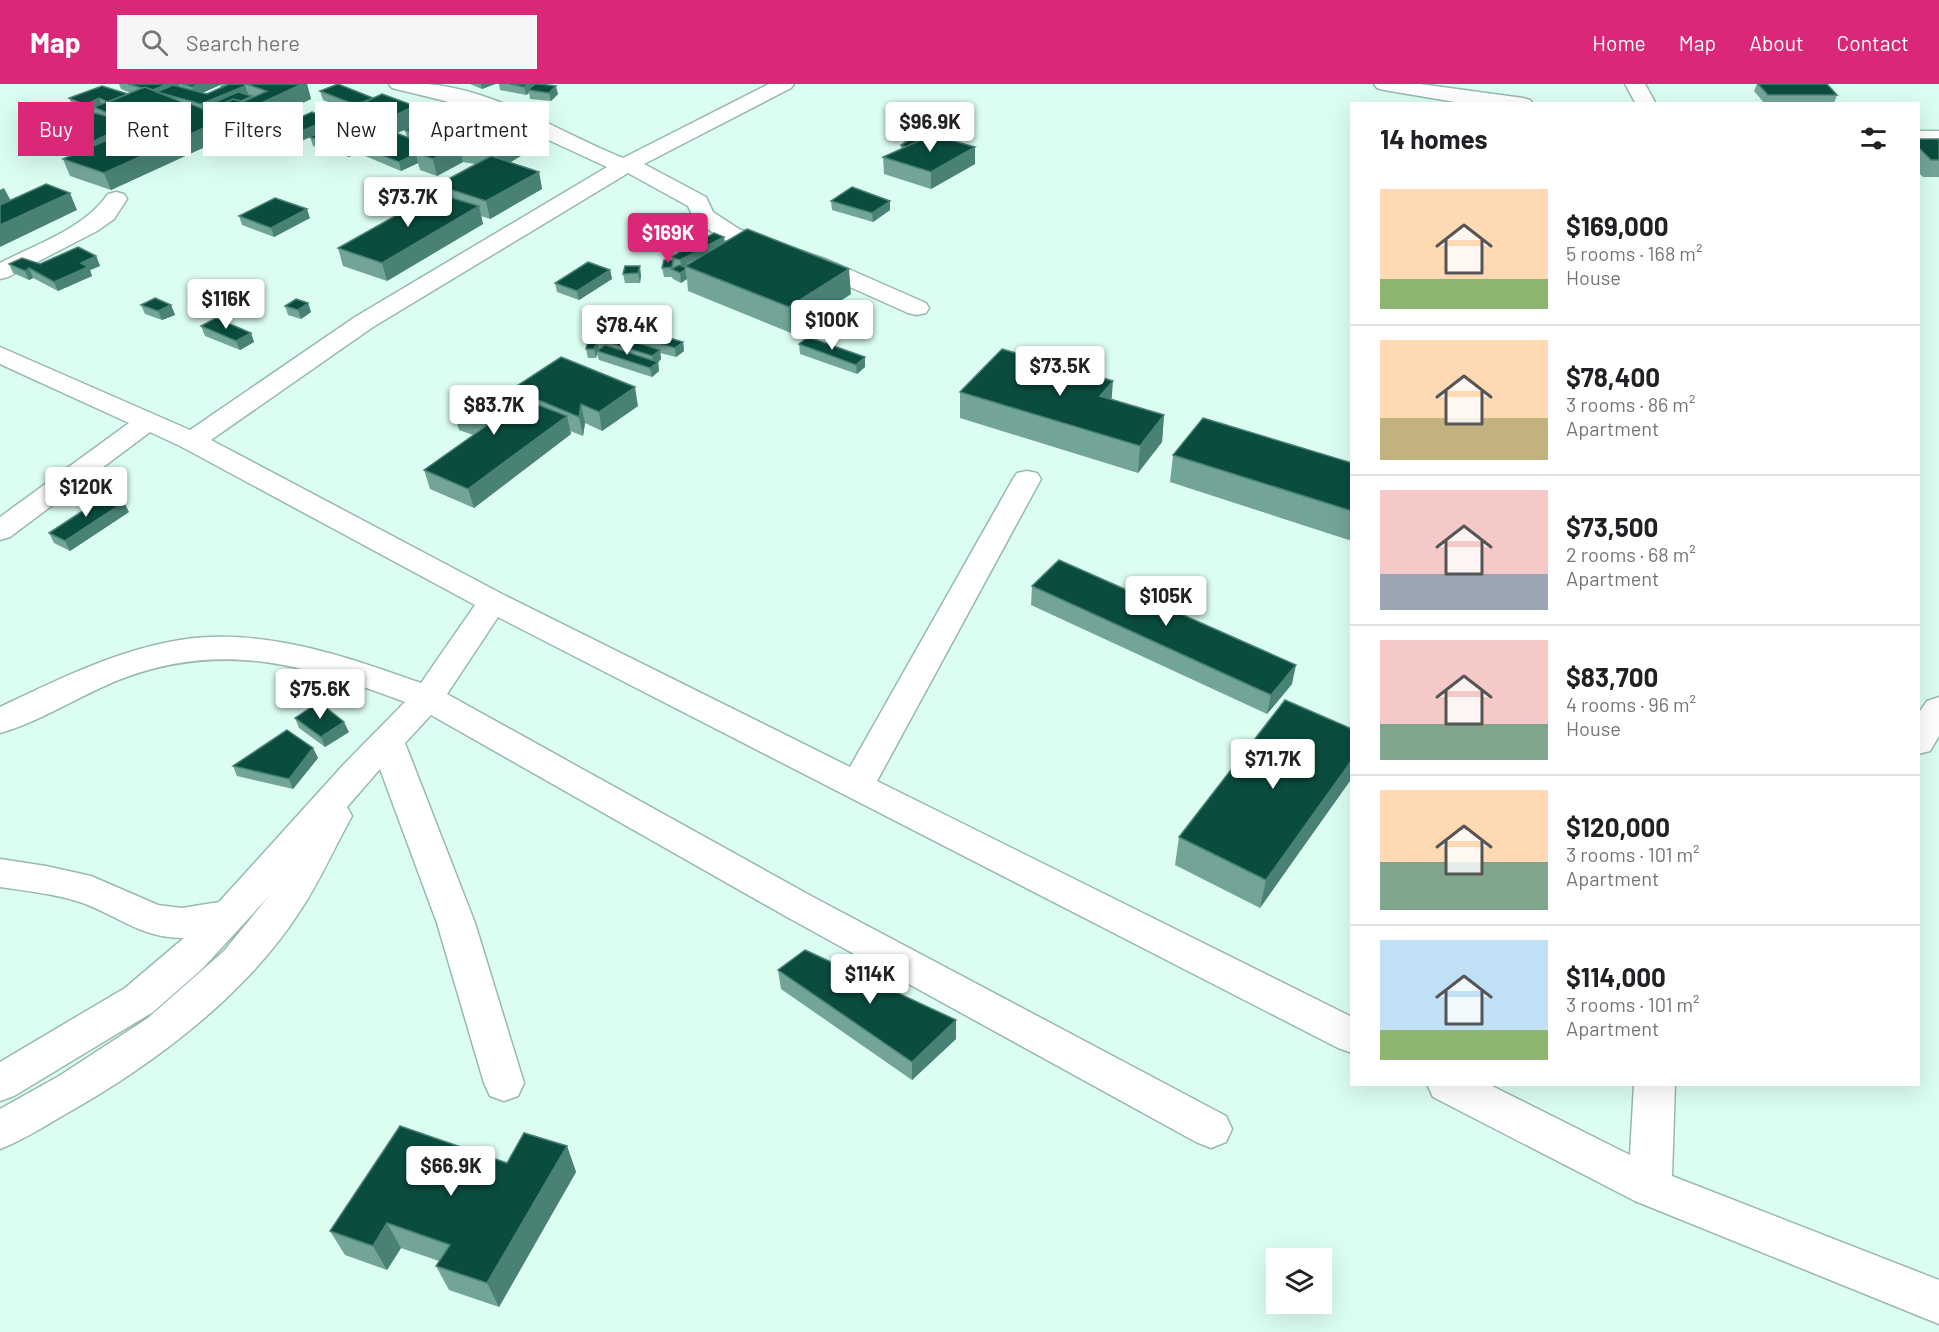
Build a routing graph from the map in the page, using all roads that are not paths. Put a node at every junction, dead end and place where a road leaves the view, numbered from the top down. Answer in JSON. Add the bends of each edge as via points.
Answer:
{"nodes":[{"id":1,"x":399,"y":84,"type":"edge"},
{"id":2,"x":784,"y":84,"type":"edge"},
{"id":3,"x":1384,"y":84,"type":"edge"},
{"id":4,"x":1635,"y":84,"type":"edge"},
{"id":5,"x":1506,"y":102,"type":"edge"},
{"id":6,"x":1645,"y":102,"type":"edge"},
{"id":7,"x":1920,"y":137,"type":"edge"},
{"id":8,"x":1939,"y":137,"type":"edge"},
{"id":9,"x":625,"y":166,"type":"junction"},
{"id":10,"x":116,"y":199,"type":"dead end"},
{"id":11,"x":0,"y":272,"type":"edge"},
{"id":12,"x":917,"y":308,"type":"dead end"},
{"id":13,"x":0,"y":356,"type":"edge"},
{"id":14,"x":147,"y":422,"type":"junction"},
{"id":15,"x":192,"y":441,"type":"junction"},
{"id":16,"x":1027,"y":479,"type":"dead end"},
{"id":17,"x":0,"y":531,"type":"edge"},
{"id":18,"x":493,"y":602,"type":"junction"},
{"id":19,"x":428,"y":698,"type":"junction"},
{"id":20,"x":1939,"y":709,"type":"edge"},
{"id":21,"x":0,"y":721,"type":"edge"},
{"id":22,"x":1920,"y":739,"type":"edge"},
{"id":23,"x":387,"y":741,"type":"junction"},
{"id":24,"x":357,"y":772,"type":"junction"},
{"id":25,"x":857,"y":786,"type":"junction"},
{"id":26,"x":0,"y":873,"type":"edge"},
{"id":27,"x":231,"y":914,"type":"junction"},
{"id":28,"x":1350,"y":1035,"type":"edge"},
{"id":29,"x":0,"y":1083,"type":"edge"},
{"id":30,"x":504,"y":1083,"type":"dead end"},
{"id":31,"x":1451,"y":1086,"type":"edge"},
{"id":32,"x":1655,"y":1086,"type":"edge"},
{"id":33,"x":1211,"y":1129,"type":"dead end"},
{"id":34,"x":0,"y":1130,"type":"edge"},
{"id":35,"x":1650,"y":1187,"type":"junction"},
{"id":36,"x":1939,"y":1302,"type":"edge"}],
"edges":[{"from":1,"to":9,"type":"street","via":[[493,106],[586,152]]},
{"from":2,"to":9,"type":"street"},
{"from":3,"to":5,"type":"street"},
{"from":4,"to":6,"type":"street"},
{"from":7,"to":8,"type":"street"},
{"from":9,"to":12,"type":"street","via":[[648,173],[698,202],[703,216],[731,234],[820,265]]},
{"from":9,"to":15,"type":"street","via":[[364,322]]},
{"from":10,"to":11,"type":"street","via":[[106,214],[89,226]]},
{"from":13,"to":14,"type":"street"},
{"from":14,"to":15,"type":"street"},
{"from":14,"to":17,"type":"street"},
{"from":15,"to":18,"type":"street"},
{"from":16,"to":25,"type":"street"},
{"from":18,"to":19,"type":"street"},
{"from":18,"to":25,"type":"street"},
{"from":19,"to":21,"type":"street","via":[[362,674],[310,661],[252,649],[214,648],[179,651],[138,662]]},
{"from":19,"to":23,"type":"street"},
{"from":19,"to":33,"type":"street","via":[[800,907]]},
{"from":20,"to":22,"type":"street"},
{"from":23,"to":24,"type":"street"},
{"from":23,"to":30,"type":"street","via":[[456,923]]},
{"from":24,"to":27,"type":"street"},
{"from":24,"to":34,"type":"street","via":[[290,898],[238,962],[162,1030],[74,1089]]},
{"from":25,"to":28,"type":"street"},
{"from":26,"to":27,"type":"street","via":[[84,889],[155,920],[178,924]]},
{"from":27,"to":29,"type":"street","via":[[139,1000]]},
{"from":31,"to":35,"type":"street"},
{"from":32,"to":35,"type":"street"},
{"from":35,"to":36,"type":"street"}]}
